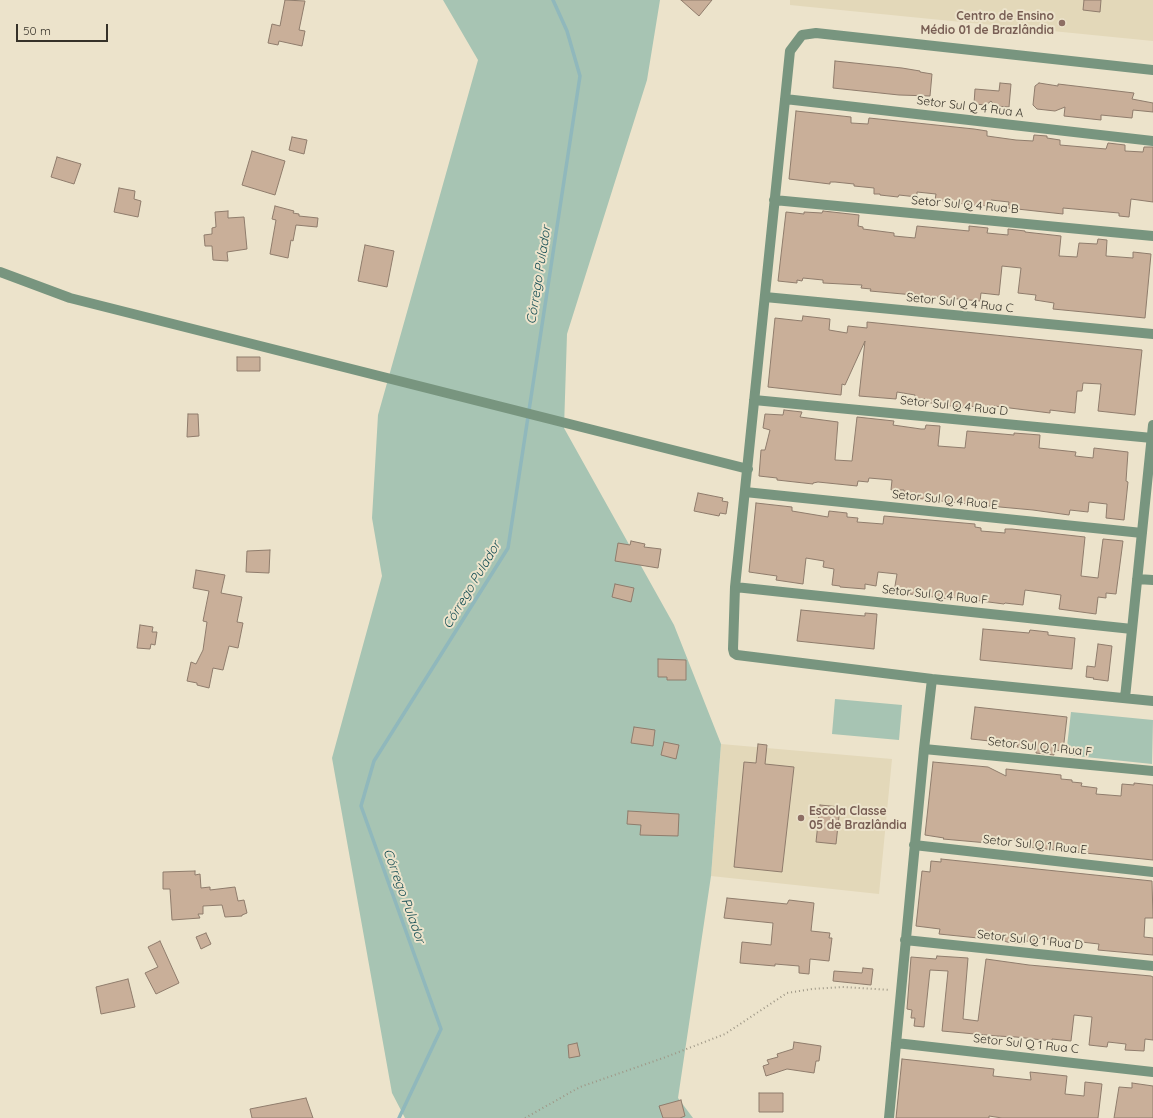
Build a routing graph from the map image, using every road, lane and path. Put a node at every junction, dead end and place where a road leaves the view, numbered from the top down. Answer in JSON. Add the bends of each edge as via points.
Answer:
{"nodes":[{"id":1,"x":1153,"y":70,"type":"edge"},
{"id":2,"x":785,"y":99,"type":"junction"},
{"id":3,"x":1153,"y":141,"type":"edge"},
{"id":4,"x":774,"y":200,"type":"junction"},
{"id":5,"x":1153,"y":236,"type":"edge"},
{"id":6,"x":0,"y":272,"type":"edge"},
{"id":7,"x":765,"y":297,"type":"junction"},
{"id":8,"x":1153,"y":334,"type":"edge"},
{"id":9,"x":754,"y":400,"type":"junction"},
{"id":10,"x":1153,"y":425,"type":"edge"},
{"id":11,"x":1152,"y":438,"type":"junction"},
{"id":12,"x":748,"y":469,"type":"junction"},
{"id":13,"x":1150,"y":486,"type":"edge"},
{"id":14,"x":745,"y":492,"type":"junction"},
{"id":15,"x":1142,"y":533,"type":"junction"},
{"id":16,"x":1137,"y":579,"type":"junction"},
{"id":17,"x":1153,"y":580,"type":"edge"},
{"id":18,"x":735,"y":587,"type":"junction"},
{"id":19,"x":1132,"y":629,"type":"junction"},
{"id":20,"x":932,"y":679,"type":"junction"},
{"id":21,"x":1125,"y":698,"type":"junction"},
{"id":22,"x":1153,"y":701,"type":"edge"},
{"id":23,"x":924,"y":749,"type":"junction"},
{"id":24,"x":1153,"y":772,"type":"edge"},
{"id":25,"x":914,"y":845,"type":"junction"},
{"id":26,"x":1153,"y":872,"type":"edge"},
{"id":27,"x":905,"y":940,"type":"junction"},
{"id":28,"x":1153,"y":966,"type":"edge"},
{"id":29,"x":900,"y":990,"type":"junction"},
{"id":30,"x":896,"y":1043,"type":"junction"},
{"id":31,"x":1153,"y":1072,"type":"edge"},
{"id":32,"x":525,"y":1118,"type":"edge"},
{"id":33,"x":888,"y":1118,"type":"edge"}],
"edges":[{"from":1,"to":2,"type":"street","via":[[816,33],[802,35],[790,51]]},
{"from":2,"to":3,"type":"street","name":"Setor Sul Q 4 Rua A"},
{"from":2,"to":4,"type":"street"},
{"from":4,"to":5,"type":"street","name":"Setor Sul Q 4 Rua B"},
{"from":4,"to":7,"type":"street"},
{"from":6,"to":12,"type":"street","via":[[70,298]]},
{"from":7,"to":8,"type":"street","name":"Setor Sul Q 4 Rua C"},
{"from":7,"to":9,"type":"street"},
{"from":9,"to":11,"type":"street","name":"Setor Sul Q 4 Rua D"},
{"from":9,"to":12,"type":"street"},
{"from":10,"to":11,"type":"street"},
{"from":11,"to":13,"type":"street"},
{"from":12,"to":14,"type":"street"},
{"from":13,"to":15,"type":"street"},
{"from":14,"to":15,"type":"street","name":"Setor Sul Q 4 Rua E"},
{"from":14,"to":18,"type":"street"},
{"from":15,"to":16,"type":"street"},
{"from":16,"to":17,"type":"street"},
{"from":16,"to":19,"type":"street"},
{"from":18,"to":19,"type":"street","name":"Setor Sul Q 4 Rua F"},
{"from":18,"to":20,"type":"street","via":[[733,649],[737,655]]},
{"from":19,"to":21,"type":"street"},
{"from":20,"to":21,"type":"street"},
{"from":20,"to":23,"type":"street"},
{"from":21,"to":22,"type":"street"},
{"from":23,"to":24,"type":"street","name":"Setor Sul Q 1 Rua F"},
{"from":23,"to":25,"type":"street"},
{"from":25,"to":26,"type":"street","name":"Setor Sul Q 1 Rua E"},
{"from":25,"to":27,"type":"street"},
{"from":27,"to":28,"type":"street","name":"Setor Sul Q 1 Rua D"},
{"from":27,"to":29,"type":"street"},
{"from":29,"to":30,"type":"street"},
{"from":29,"to":32,"type":"path","via":[[842,987],[787,993],[726,1034],[580,1087]]},
{"from":30,"to":31,"type":"street","name":"Setor Sul Q 1 Rua C"},
{"from":30,"to":33,"type":"street"}]}
